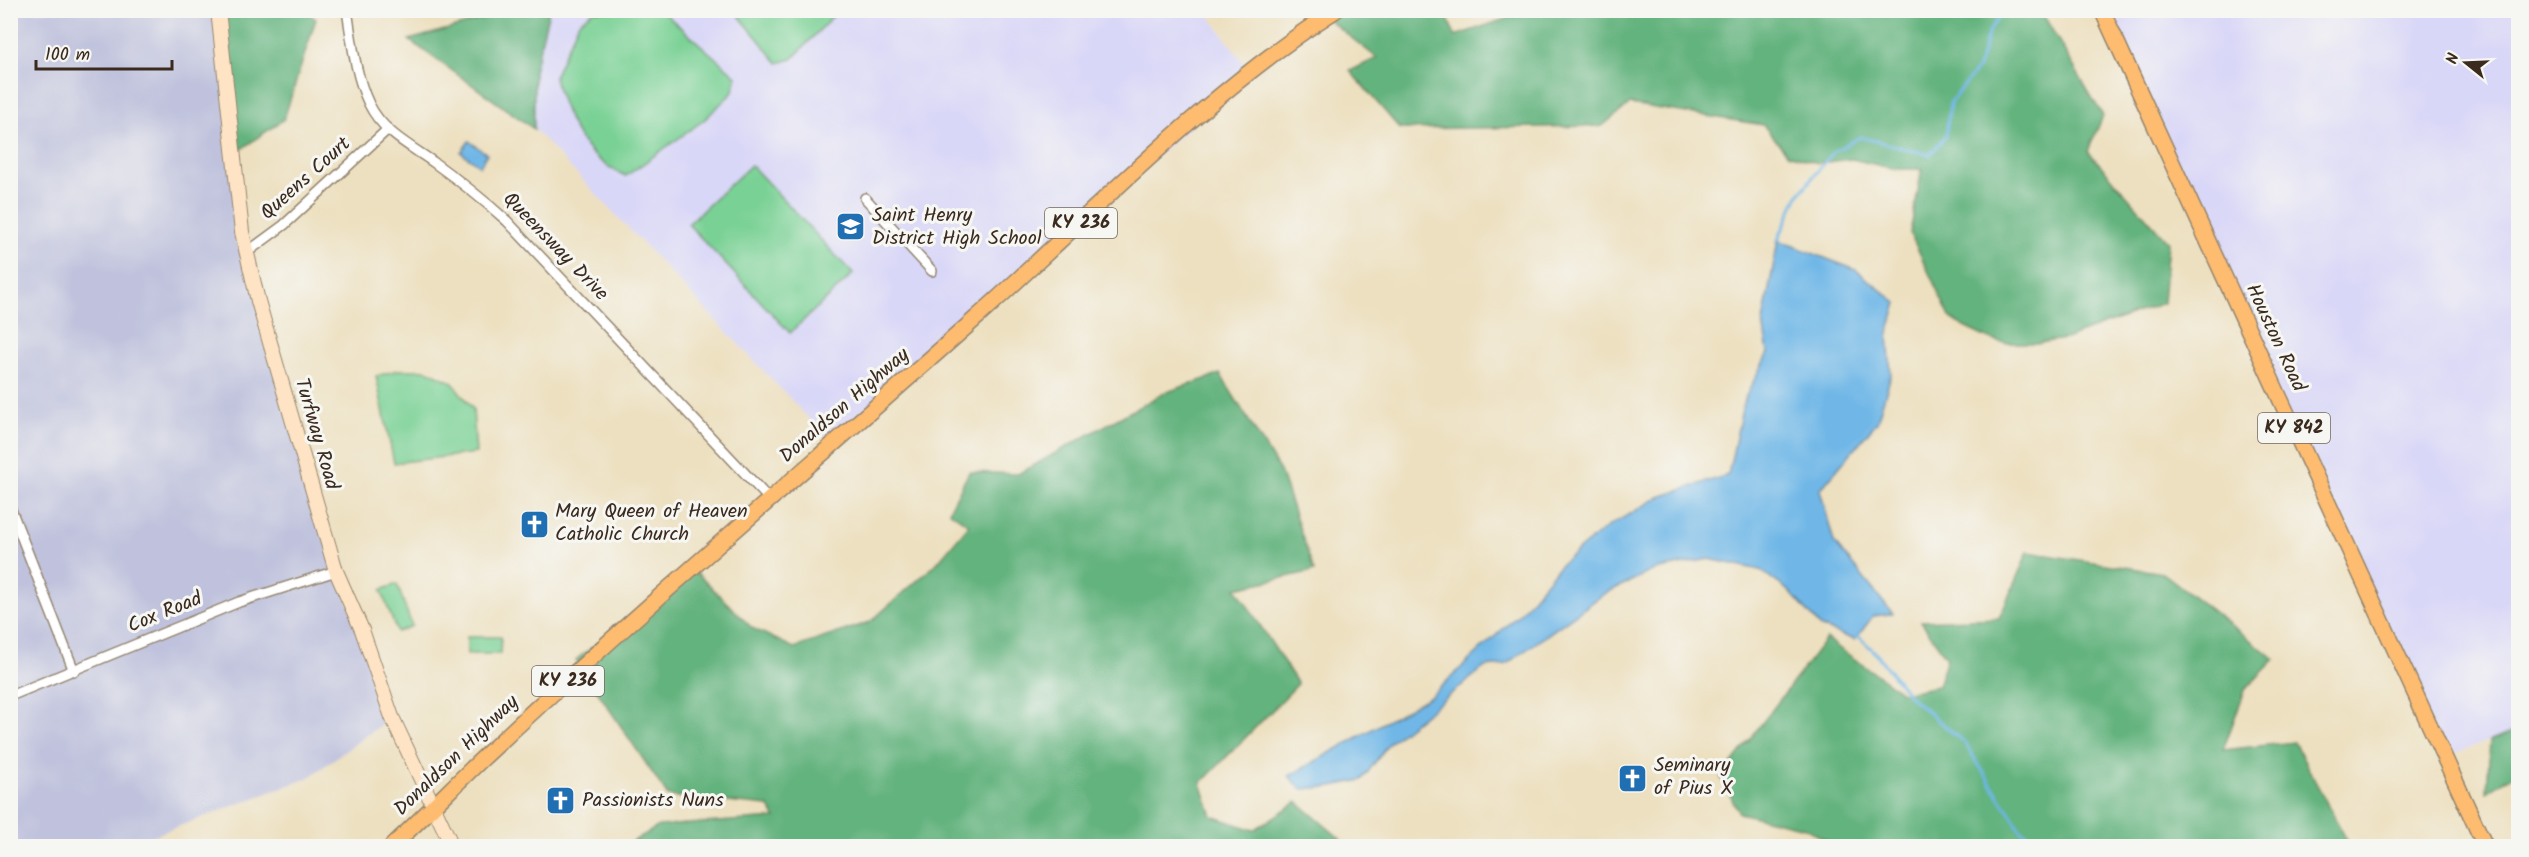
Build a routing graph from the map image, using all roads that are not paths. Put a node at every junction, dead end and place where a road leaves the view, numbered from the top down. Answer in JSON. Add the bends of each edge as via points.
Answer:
{"nodes":[{"id":1,"x":218,"y":10,"type":"edge"},
{"id":2,"x":347,"y":10,"type":"edge"},
{"id":3,"x":1336,"y":10,"type":"edge"},
{"id":4,"x":2102,"y":10,"type":"edge"},
{"id":5,"x":388,"y":129,"type":"junction"},
{"id":6,"x":865,"y":198,"type":"dead end"},
{"id":7,"x":246,"y":253,"type":"junction"},
{"id":8,"x":932,"y":271,"type":"dead end"},
{"id":9,"x":770,"y":500,"type":"junction"},
{"id":10,"x":10,"y":507,"type":"edge"},
{"id":11,"x":336,"y":572,"type":"junction"},
{"id":12,"x":74,"y":671,"type":"junction"},
{"id":13,"x":10,"y":696,"type":"edge"},
{"id":14,"x":434,"y":807,"type":"junction"},
{"id":15,"x":392,"y":846,"type":"edge"},
{"id":16,"x":452,"y":846,"type":"edge"},
{"id":17,"x":2485,"y":846,"type":"edge"}],
"edges":[{"from":1,"to":7,"type":"main road","name":"Turfway Road"},
{"from":2,"to":5,"type":"street","name":"Queensway Drive","via":[[362,85],[375,114]]},
{"from":3,"to":9,"type":"main road","name":"Donaldson Highway","number":"KY 236","via":[[1190,123]]},
{"from":4,"to":17,"type":"main road","name":"Houston Road","number":"KY 842"},
{"from":5,"to":7,"type":"street","name":"Queens Court","via":[[284,225]]},
{"from":5,"to":9,"type":"street","name":"Queensway Drive","via":[[507,221]]},
{"from":6,"to":8,"type":"street"},
{"from":7,"to":11,"type":"main road","name":"Turfway Road"},
{"from":9,"to":14,"type":"main road","name":"Donaldson Highway","number":"KY 236","via":[[498,744]]},
{"from":10,"to":12,"type":"street"},
{"from":11,"to":12,"type":"street","name":"Cox Road","via":[[239,602]]},
{"from":11,"to":14,"type":"main road","name":"Turfway Road","via":[[362,630],[392,717]]},
{"from":12,"to":13,"type":"street","name":"Cox Road"},
{"from":14,"to":15,"type":"main road","name":"Donaldson Highway","number":"KY 236"},
{"from":14,"to":16,"type":"main road","name":"Turfway Road"}]}
